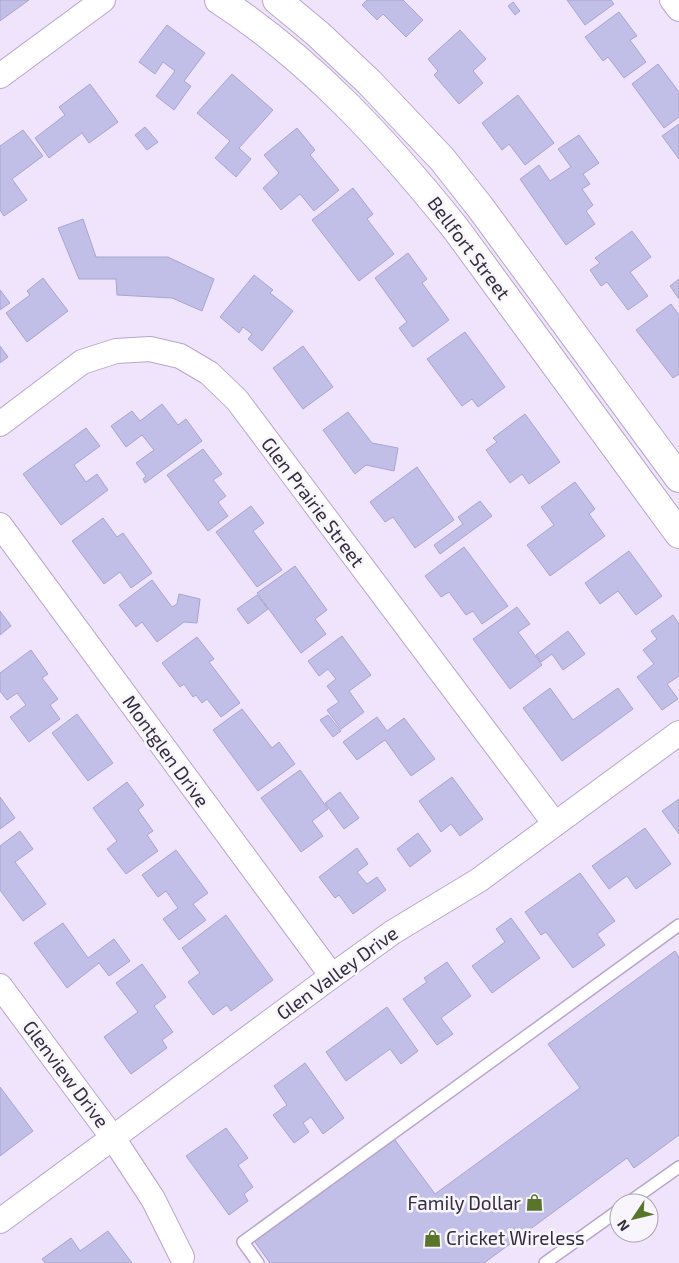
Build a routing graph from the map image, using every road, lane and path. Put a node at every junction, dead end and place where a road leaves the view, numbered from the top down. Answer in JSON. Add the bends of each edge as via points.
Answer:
{"nodes":[{"id":1,"x":103,"y":0,"type":"edge"},
{"id":2,"x":219,"y":0,"type":"edge"},
{"id":3,"x":277,"y":0,"type":"edge"},
{"id":4,"x":672,"y":0,"type":"edge"},
{"id":5,"x":679,"y":9,"type":"edge"},
{"id":6,"x":0,"y":76,"type":"edge"},
{"id":7,"x":0,"y":424,"type":"edge"},
{"id":8,"x":679,"y":478,"type":"edge"},
{"id":9,"x":0,"y":525,"type":"edge"},
{"id":10,"x":679,"y":534,"type":"edge"},
{"id":11,"x":679,"y":733,"type":"edge"},
{"id":12,"x":555,"y":824,"type":"junction"},
{"id":13,"x":679,"y":925,"type":"edge"},
{"id":14,"x":332,"y":976,"type":"junction"},
{"id":15,"x":0,"y":986,"type":"edge"},
{"id":16,"x":114,"y":1138,"type":"junction"},
{"id":17,"x":679,"y":1166,"type":"edge"},
{"id":18,"x":642,"y":1193,"type":"edge"},
{"id":19,"x":609,"y":1217,"type":"edge"},
{"id":20,"x":0,"y":1221,"type":"edge"},
{"id":21,"x":182,"y":1257,"type":"dead end"},
{"id":22,"x":258,"y":1263,"type":"edge"},
{"id":23,"x":545,"y":1263,"type":"edge"}],
"edges":[{"from":1,"to":6,"type":"street"},
{"from":2,"to":10,"type":"main road","name":"Bellfort Street","via":[[256,24],[313,72],[374,131],[421,185]]},
{"from":3,"to":8,"type":"main road","name":"Bellfort Street","via":[[370,82],[442,159]]},
{"from":4,"to":5,"type":"street"},
{"from":7,"to":12,"type":"street","name":"Glen Prairie Street","via":[[82,362],[116,351],[150,349],[180,356],[209,373],[237,400]]},
{"from":9,"to":14,"type":"street","name":"Montglen Drive"},
{"from":11,"to":12,"type":"street","name":"Glen Valley Drive"},
{"from":12,"to":14,"type":"street","name":"Glen Valley Drive","via":[[479,880],[393,932]]},
{"from":13,"to":22,"type":"lane","via":[[242,1242]]},
{"from":14,"to":16,"type":"street","name":"Glen Valley Drive"},
{"from":15,"to":16,"type":"street","name":"Glenview Drive"},
{"from":16,"to":20,"type":"street","name":"Glen Valley Drive"},
{"from":16,"to":21,"type":"street","name":"Glenview Drive","via":[[153,1199]]},
{"from":17,"to":18,"type":"lane"},
{"from":19,"to":23,"type":"lane"}]}
